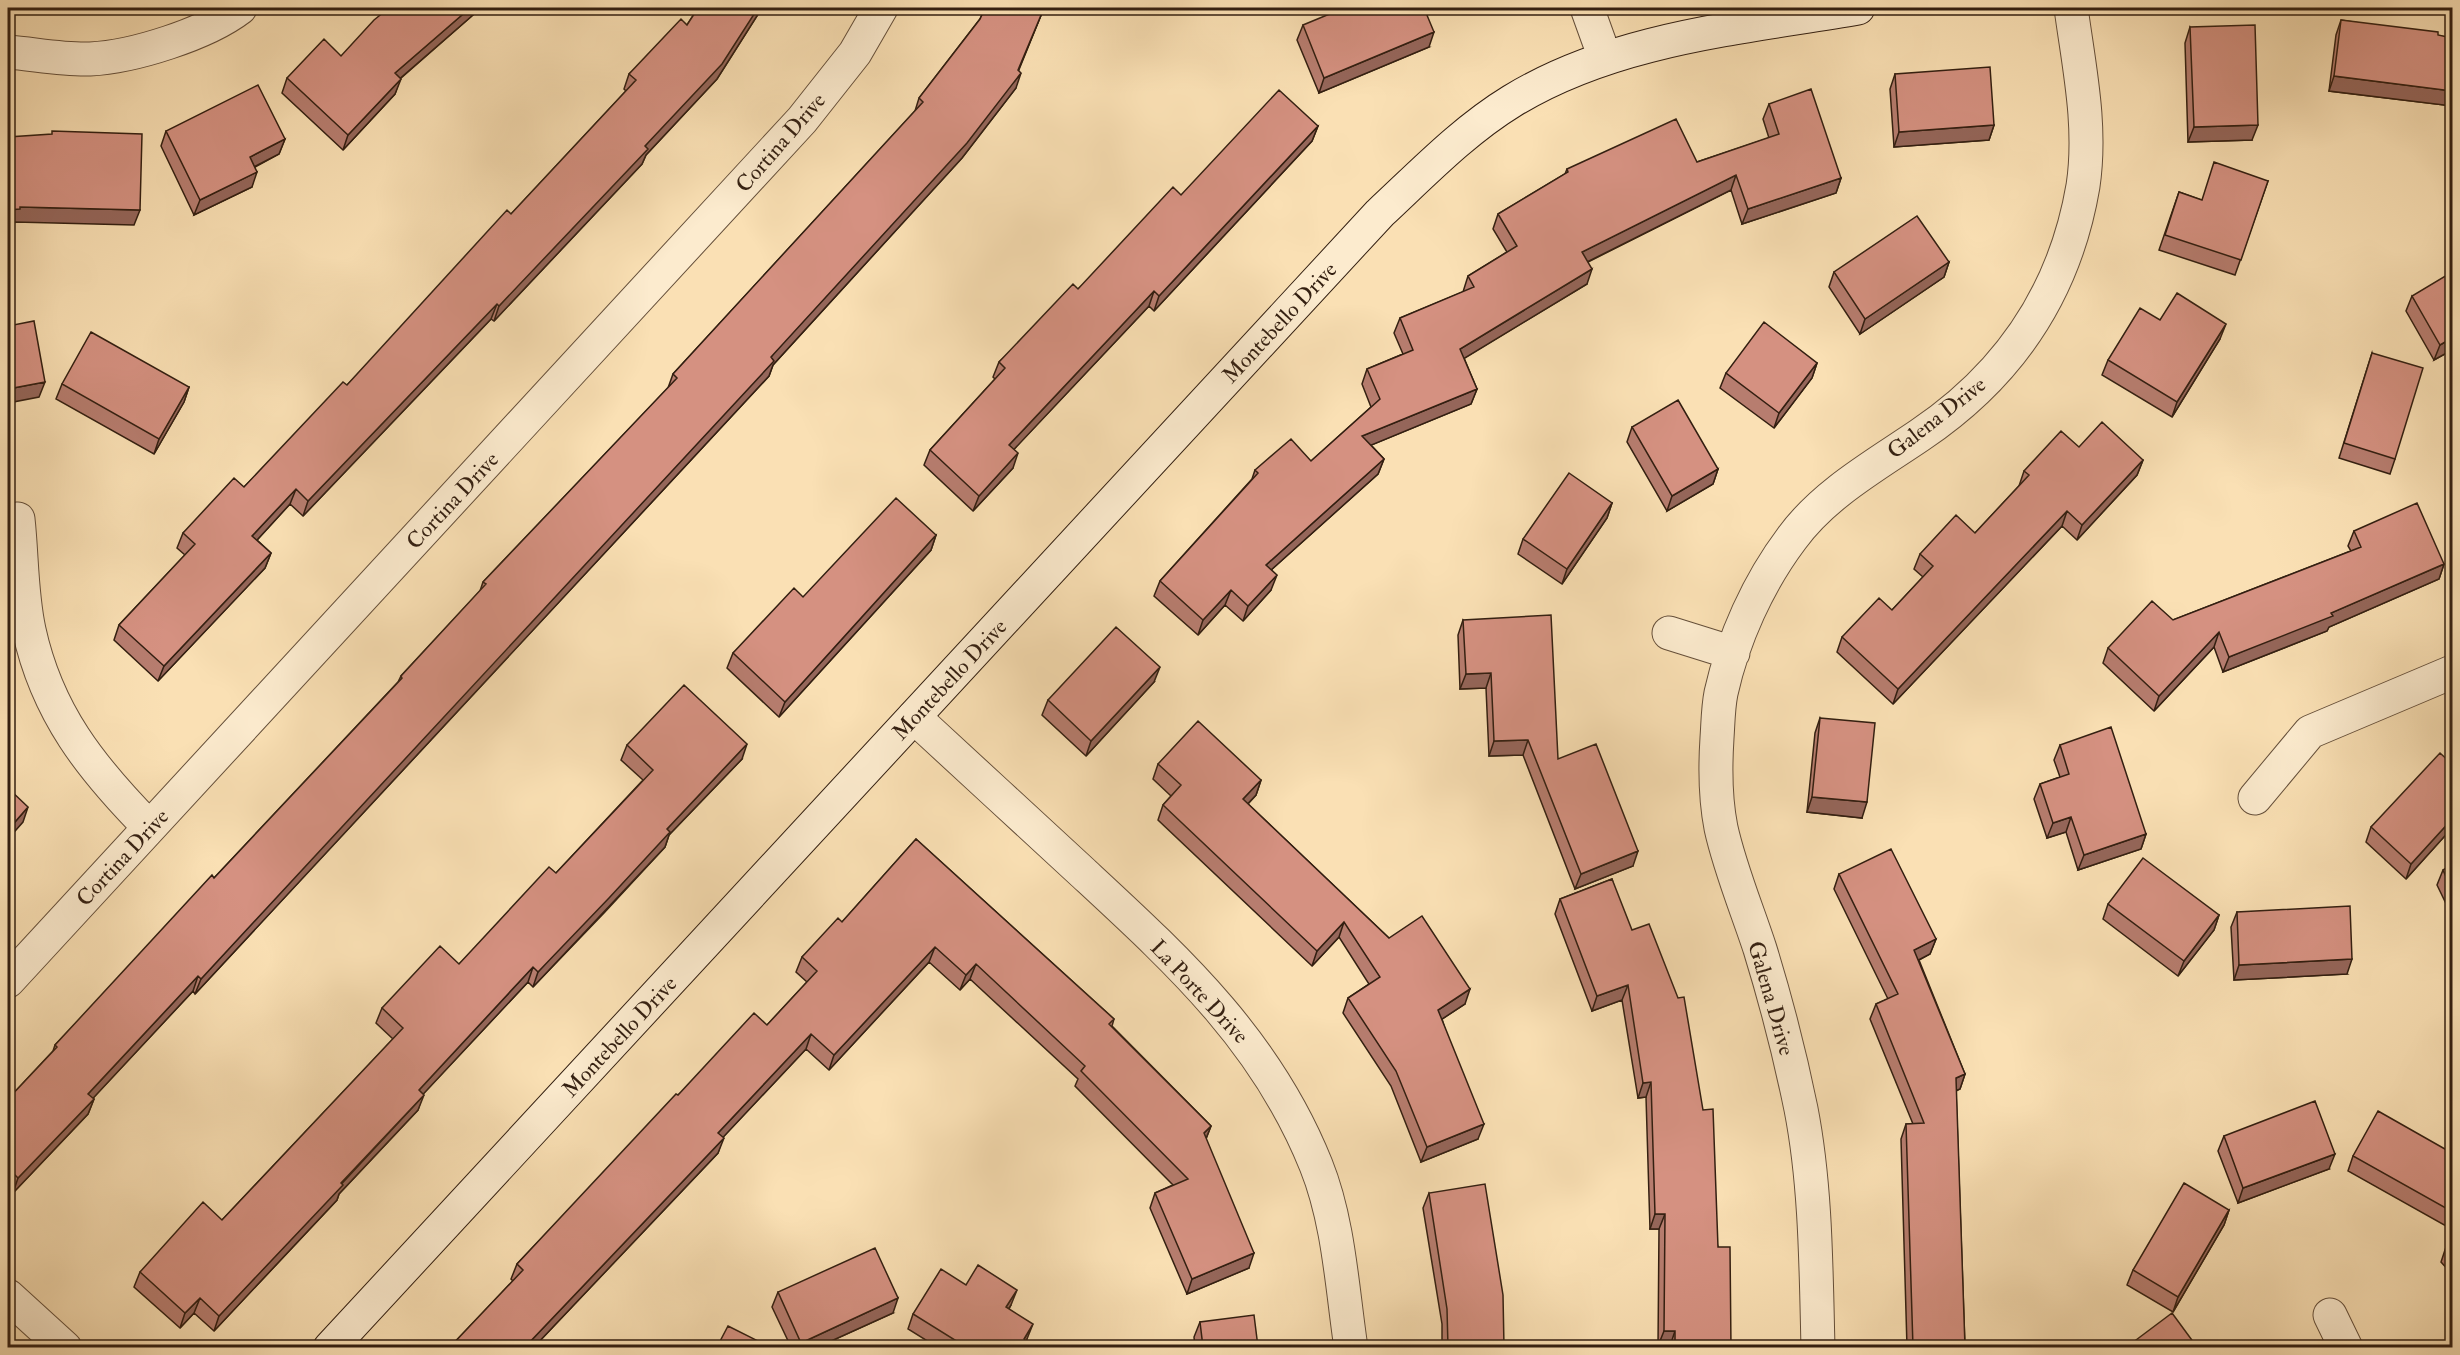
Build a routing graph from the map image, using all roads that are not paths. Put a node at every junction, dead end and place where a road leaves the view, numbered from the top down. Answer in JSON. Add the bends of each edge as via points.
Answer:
{"nodes":[{"id":1,"x":240,"y":8,"type":"edge"},
{"id":2,"x":881,"y":8,"type":"edge"},
{"id":3,"x":1587,"y":8,"type":"edge"},
{"id":4,"x":1858,"y":8,"type":"edge"},
{"id":5,"x":2071,"y":8,"type":"edge"},
{"id":6,"x":8,"y":52,"type":"edge"},
{"id":7,"x":1605,"y":58,"type":"junction"},
{"id":8,"x":18,"y":519,"type":"dead end"},
{"id":9,"x":1669,"y":633,"type":"dead end"},
{"id":10,"x":1733,"y":653,"type":"junction"},
{"id":11,"x":2452,"y":672,"type":"edge"},
{"id":12,"x":914,"y":717,"type":"junction"},
{"id":13,"x":2254,"y":798,"type":"dead end"},
{"id":14,"x":149,"y":827,"type":"junction"},
{"id":15,"x":8,"y":981,"type":"edge"},
{"id":16,"x":8,"y":1296,"type":"edge"},
{"id":17,"x":2330,"y":1315,"type":"dead end"},
{"id":18,"x":65,"y":1347,"type":"edge"},
{"id":19,"x":330,"y":1347,"type":"edge"},
{"id":20,"x":1351,"y":1347,"type":"edge"},
{"id":21,"x":1818,"y":1347,"type":"edge"},
{"id":22,"x":2346,"y":1347,"type":"edge"}],
"edges":[{"from":1,"to":6,"type":"street","via":[[182,37],[139,50],[90,59]]},
{"from":2,"to":14,"type":"street","name":"Cortina Drive","via":[[855,53],[802,120]]},
{"from":3,"to":7,"type":"street"},
{"from":4,"to":7,"type":"street","name":"Montebello Drive","via":[[1676,40]]},
{"from":5,"to":10,"type":"street","name":"Galena Drive","via":[[2087,122],[2083,184],[2069,251],[2043,305],[2012,352],[1970,396],[1826,501],[1793,536],[1746,617]]},
{"from":7,"to":12,"type":"street","name":"Montebello Drive","via":[[1557,76],[1511,101],[1464,135],[1380,213]]},
{"from":8,"to":14,"type":"street","via":[[29,629],[50,697],[77,744],[108,785]]},
{"from":9,"to":10,"type":"street"},
{"from":10,"to":21,"type":"street","name":"Galena Drive","via":[[1720,696],[1715,785],[1721,829],[1760,948],[1802,1112],[1816,1268]]},
{"from":11,"to":13,"type":"street","via":[[2310,732]]},
{"from":12,"to":19,"type":"street","name":"Montebello Drive"},
{"from":12,"to":20,"type":"street","name":"La Porte Drive","via":[[1140,926],[1243,1034],[1273,1077],[1317,1166],[1330,1213]]},
{"from":14,"to":15,"type":"street","name":"Cortina Drive"},
{"from":16,"to":18,"type":"street"},
{"from":17,"to":22,"type":"street"}]}
